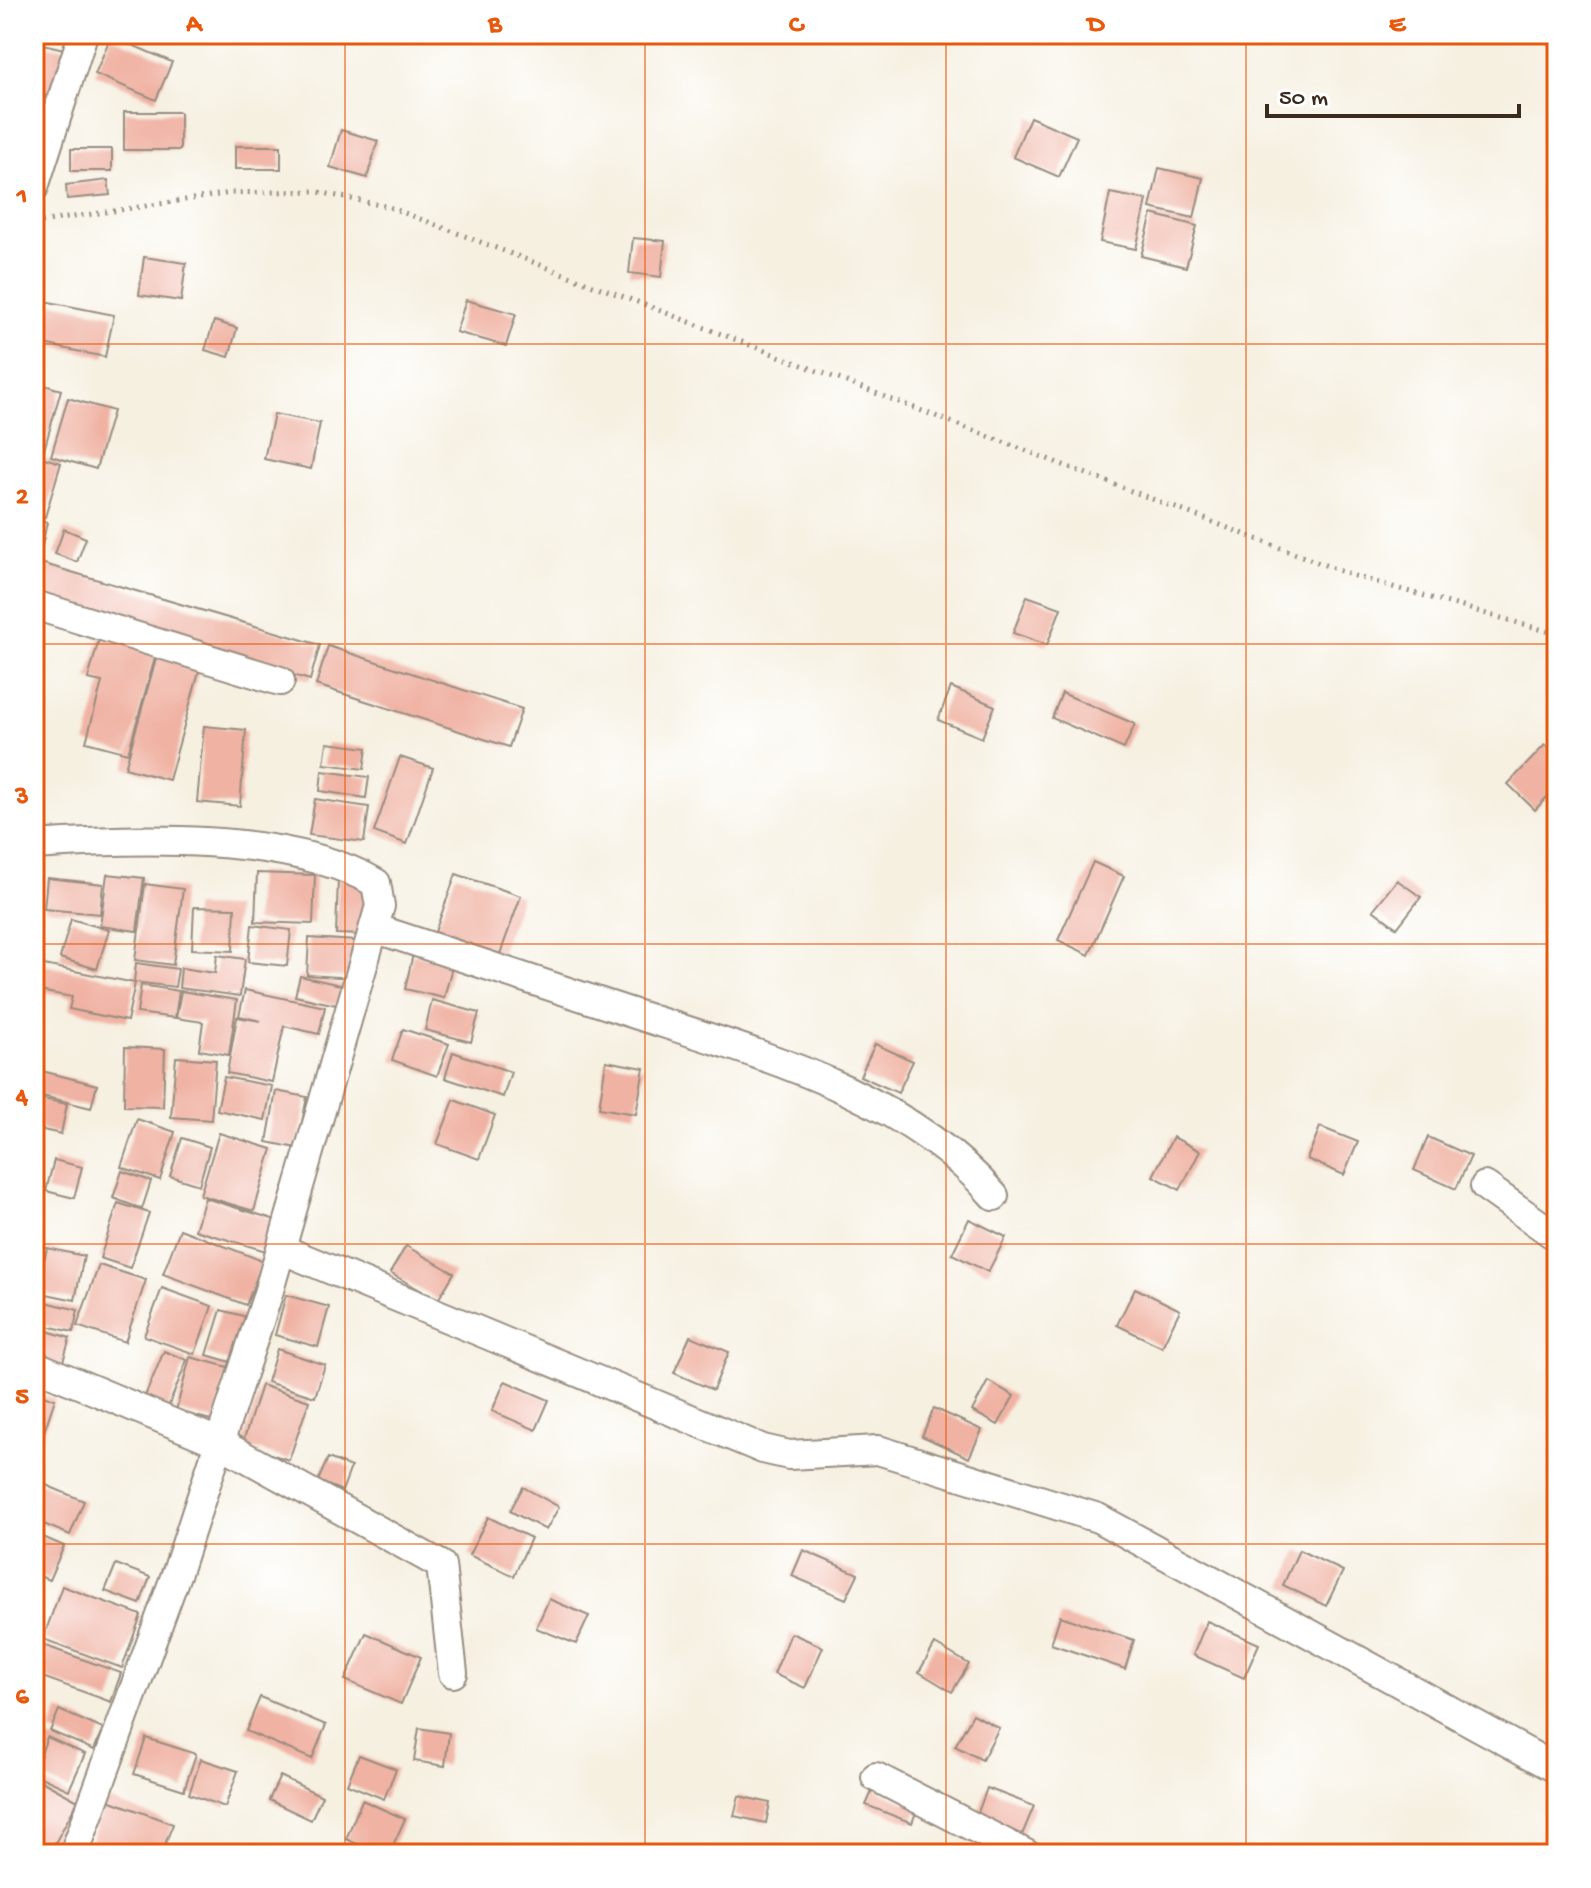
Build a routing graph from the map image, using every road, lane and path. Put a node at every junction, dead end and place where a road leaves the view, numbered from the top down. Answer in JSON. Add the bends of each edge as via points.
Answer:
{"nodes":[{"id":1,"x":83,"y":34,"type":"edge"},
{"id":2,"x":44,"y":124,"type":"edge"},
{"id":3,"x":34,"y":187,"type":"edge"},
{"id":4,"x":34,"y":223,"type":"edge"},
{"id":5,"x":34,"y":605,"type":"edge"},
{"id":6,"x":1557,"y":634,"type":"edge"},
{"id":7,"x":280,"y":681,"type":"dead end"},
{"id":8,"x":35,"y":849,"type":"edge"},
{"id":9,"x":374,"y":928,"type":"junction"},
{"id":10,"x":1485,"y":1186,"type":"dead end"},
{"id":11,"x":994,"y":1196,"type":"dead end"},
{"id":12,"x":1557,"y":1237,"type":"edge"},
{"id":13,"x":281,"y":1249,"type":"junction"},
{"id":14,"x":34,"y":1365,"type":"edge"},
{"id":15,"x":220,"y":1443,"type":"junction"},
{"id":16,"x":453,"y":1673,"type":"dead end"},
{"id":17,"x":1557,"y":1769,"type":"edge"},
{"id":18,"x":876,"y":1777,"type":"dead end"},
{"id":19,"x":74,"y":1854,"type":"edge"},
{"id":20,"x":1026,"y":1854,"type":"edge"}],
"edges":[{"from":1,"to":2,"type":"street"},
{"from":2,"to":3,"type":"street"},
{"from":4,"to":6,"type":"path","via":[[231,193],[314,191],[389,207],[1351,575]]},
{"from":5,"to":7,"type":"street"},
{"from":8,"to":9,"type":"street","via":[[197,841],[285,852],[353,869],[376,883],[380,906]]},
{"from":9,"to":11,"type":"street","via":[[808,1070],[886,1112],[970,1168]]},
{"from":9,"to":13,"type":"street"},
{"from":10,"to":12,"type":"street"},
{"from":13,"to":15,"type":"street"},
{"from":13,"to":17,"type":"street","via":[[763,1449],[789,1455],[878,1450],[1098,1518]]},
{"from":14,"to":15,"type":"street"},
{"from":15,"to":16,"type":"street","via":[[441,1565]]},
{"from":15,"to":19,"type":"street"},
{"from":18,"to":20,"type":"street"}]}
